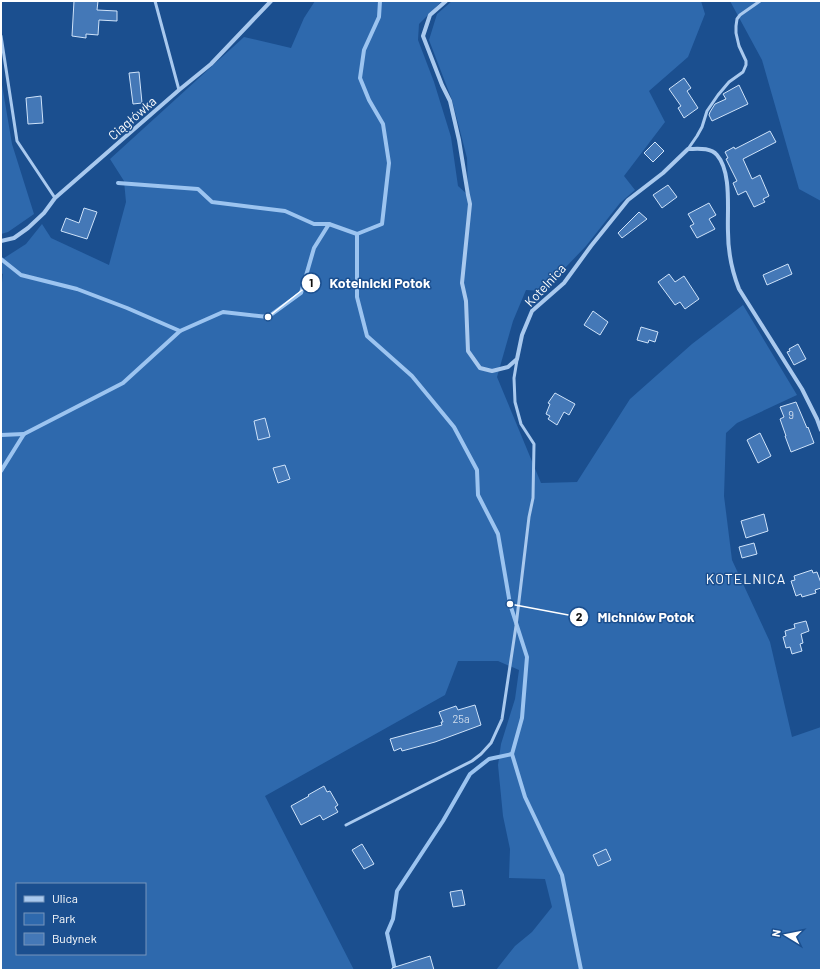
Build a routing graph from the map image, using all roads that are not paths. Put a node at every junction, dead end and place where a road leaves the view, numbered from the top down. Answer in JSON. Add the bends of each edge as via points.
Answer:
{"nodes":[{"id":1,"x":155,"y":1,"type":"edge"},
{"id":2,"x":271,"y":1,"type":"edge"},
{"id":3,"x":446,"y":1,"type":"edge"},
{"id":4,"x":760,"y":1,"type":"edge"},
{"id":5,"x":1,"y":36,"type":"edge"},
{"id":6,"x":179,"y":90,"type":"junction"},
{"id":7,"x":688,"y":149,"type":"junction"},
{"id":8,"x":55,"y":198,"type":"junction"},
{"id":9,"x":1,"y":241,"type":"edge"},
{"id":10,"x":517,"y":359,"type":"junction"},
{"id":11,"x":821,"y":430,"type":"edge"},
{"id":12,"x":346,"y":825,"type":"dead end"}],
"edges":[{"from":1,"to":6,"type":"lane"},
{"from":2,"to":6,"type":"street","name":"Ciągłówka","via":[[211,64]]},
{"from":3,"to":10,"type":"street","via":[[430,15],[423,36],[450,101],[470,204],[462,283],[466,301],[468,351],[480,368],[492,371],[508,367]]},
{"from":4,"to":7,"type":"lane","via":[[737,19],[736,33],[746,61],[743,72],[729,82],[718,95],[707,111],[698,136]]},
{"from":5,"to":8,"type":"lane","via":[[17,141]]},
{"from":6,"to":8,"type":"street","name":"Ciągłówka"},
{"from":7,"to":10,"type":"street","name":"Kotelnica","via":[[663,173],[628,200],[564,283],[532,311],[522,335]]},
{"from":7,"to":11,"type":"street","via":[[707,149],[718,156],[728,189],[728,234],[734,277],[802,389]]},
{"from":8,"to":9,"type":"street","name":"Ciągłówka","via":[[28,228],[14,238]]},
{"from":10,"to":12,"type":"lane","via":[[514,378],[515,402],[521,424],[534,444],[533,498],[502,719],[491,743],[472,761]]}]}
